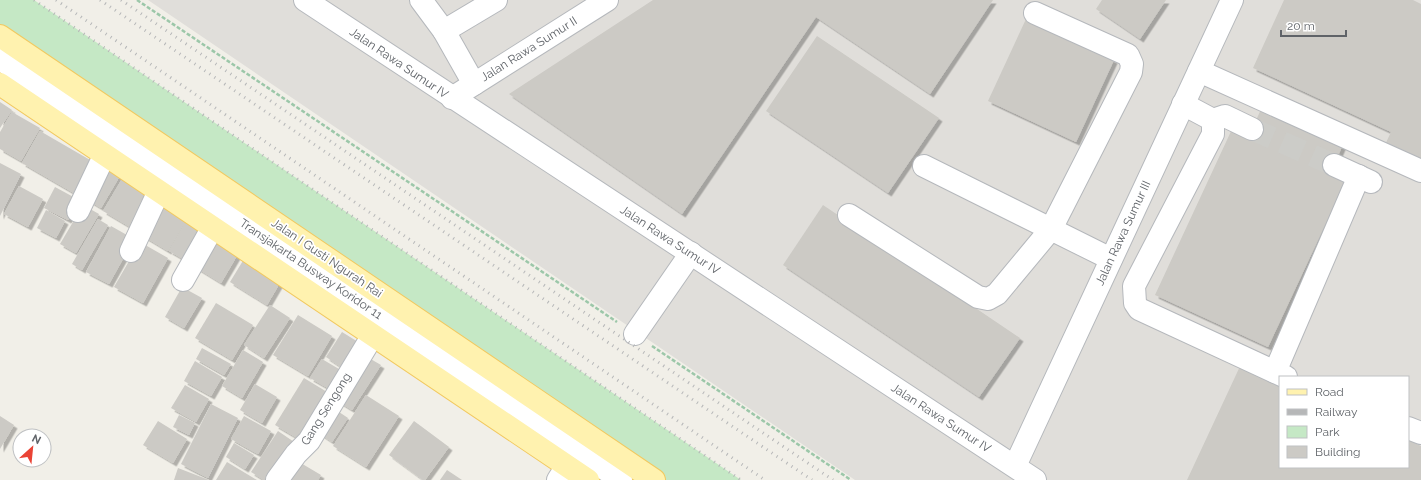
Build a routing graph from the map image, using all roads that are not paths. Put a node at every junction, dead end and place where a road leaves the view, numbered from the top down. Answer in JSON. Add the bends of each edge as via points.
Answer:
{"nodes":[{"id":1,"x":305,"y":0,"type":"edge"},
{"id":2,"x":421,"y":0,"type":"edge"},
{"id":3,"x":496,"y":0,"type":"edge"},
{"id":4,"x":607,"y":0,"type":"edge"},
{"id":5,"x":1232,"y":0,"type":"edge"},
{"id":6,"x":1035,"y":13,"type":"dead end"},
{"id":7,"x":444,"y":31,"type":"junction"},
{"id":8,"x":0,"y":36,"type":"edge"},
{"id":9,"x":0,"y":59,"type":"edge"},
{"id":10,"x":1199,"y":71,"type":"junction"},
{"id":11,"x":0,"y":84,"type":"edge"},
{"id":12,"x":474,"y":84,"type":"junction"},
{"id":13,"x":452,"y":98,"type":"junction"},
{"id":14,"x":1183,"y":104,"type":"junction"},
{"id":15,"x":1213,"y":120,"type":"junction"},
{"id":16,"x":1252,"y":129,"type":"tunnel mouth"},
{"id":17,"x":105,"y":154,"type":"junction"},
{"id":18,"x":1334,"y":165,"type":"tunnel mouth"},
{"id":19,"x":924,"y":166,"type":"dead end"},
{"id":20,"x":1421,"y":171,"type":"edge"},
{"id":21,"x":159,"y":191,"type":"junction"},
{"id":22,"x":78,"y":211,"type":"dead end"},
{"id":23,"x":849,"y":215,"type":"dead end"},
{"id":24,"x":213,"y":227,"type":"junction"},
{"id":25,"x":1051,"y":229,"type":"junction"},
{"id":26,"x":131,"y":251,"type":"dead end"},
{"id":27,"x":691,"y":253,"type":"junction"},
{"id":28,"x":1111,"y":259,"type":"junction"},
{"id":29,"x":183,"y":280,"type":"dead end"},
{"id":30,"x":635,"y":334,"type":"road end"},
{"id":31,"x":373,"y":335,"type":"junction"},
{"id":32,"x":1281,"y":375,"type":"edge"},
{"id":33,"x":1409,"y":428,"type":"edge"},
{"id":34,"x":1421,"y":434,"type":"edge"},
{"id":35,"x":1015,"y":466,"type":"junction"},
{"id":36,"x":562,"y":473,"type":"edge"},
{"id":37,"x":276,"y":480,"type":"edge"},
{"id":38,"x":588,"y":480,"type":"edge"},
{"id":39,"x":621,"y":480,"type":"edge"},
{"id":40,"x":654,"y":480,"type":"edge"},
{"id":41,"x":1035,"y":480,"type":"edge"}],
"edges":[{"from":1,"to":13,"type":"street","name":"Jalan Rawa Sumur IV"},
{"from":2,"to":7,"type":"street"},
{"from":3,"to":7,"type":"street"},
{"from":4,"to":12,"type":"street","name":"Jalan Rawa Sumur II"},
{"from":5,"to":10,"type":"street","name":"Jalan Rawa Sumur III"},
{"from":6,"to":25,"type":"street","via":[[1128,55],[1132,64],[1131,72]]},
{"from":7,"to":12,"type":"street"},
{"from":8,"to":40,"type":"main road","name":"Jalan I Gusti Ngurah Rai"},
{"from":9,"to":39,"type":"street","name":"Transjakarta Busway Koridor 11"},
{"from":10,"to":14,"type":"street","name":"Jalan Rawa Sumur III"},
{"from":10,"to":20,"type":"street"},
{"from":11,"to":17,"type":"main road"},
{"from":12,"to":13,"type":"street","name":"Jalan Rawa Sumur II"},
{"from":13,"to":27,"type":"street","name":"Jalan Rawa Sumur IV"},
{"from":14,"to":15,"type":"street"},
{"from":14,"to":28,"type":"street","name":"Jalan Rawa Sumur III"},
{"from":15,"to":16,"type":"street","via":[[1225,116]]},
{"from":15,"to":32,"type":"street","via":[[1213,134],[1134,286],[1135,302],[1139,309]]},
{"from":17,"to":21,"type":"main road"},
{"from":17,"to":22,"type":"street"},
{"from":18,"to":32,"type":"street","via":[[1365,179]]},
{"from":19,"to":25,"type":"street"},
{"from":21,"to":24,"type":"main road"},
{"from":21,"to":26,"type":"street"},
{"from":23,"to":25,"type":"street","via":[[978,297],[988,299],[997,294]]},
{"from":24,"to":29,"type":"street"},
{"from":24,"to":31,"type":"main road"},
{"from":25,"to":28,"type":"street"},
{"from":27,"to":30,"type":"street"},
{"from":27,"to":35,"type":"street","name":"Jalan Rawa Sumur IV"},
{"from":28,"to":35,"type":"street","name":"Jalan Rawa Sumur III"},
{"from":31,"to":36,"type":"main road"},
{"from":31,"to":37,"type":"street","name":"Gang Sengong","via":[[309,442]]},
{"from":33,"to":34,"type":"street"},
{"from":35,"to":41,"type":"street","name":"Jalan Rawa Sumur IV"},
{"from":36,"to":38,"type":"main road"}]}
